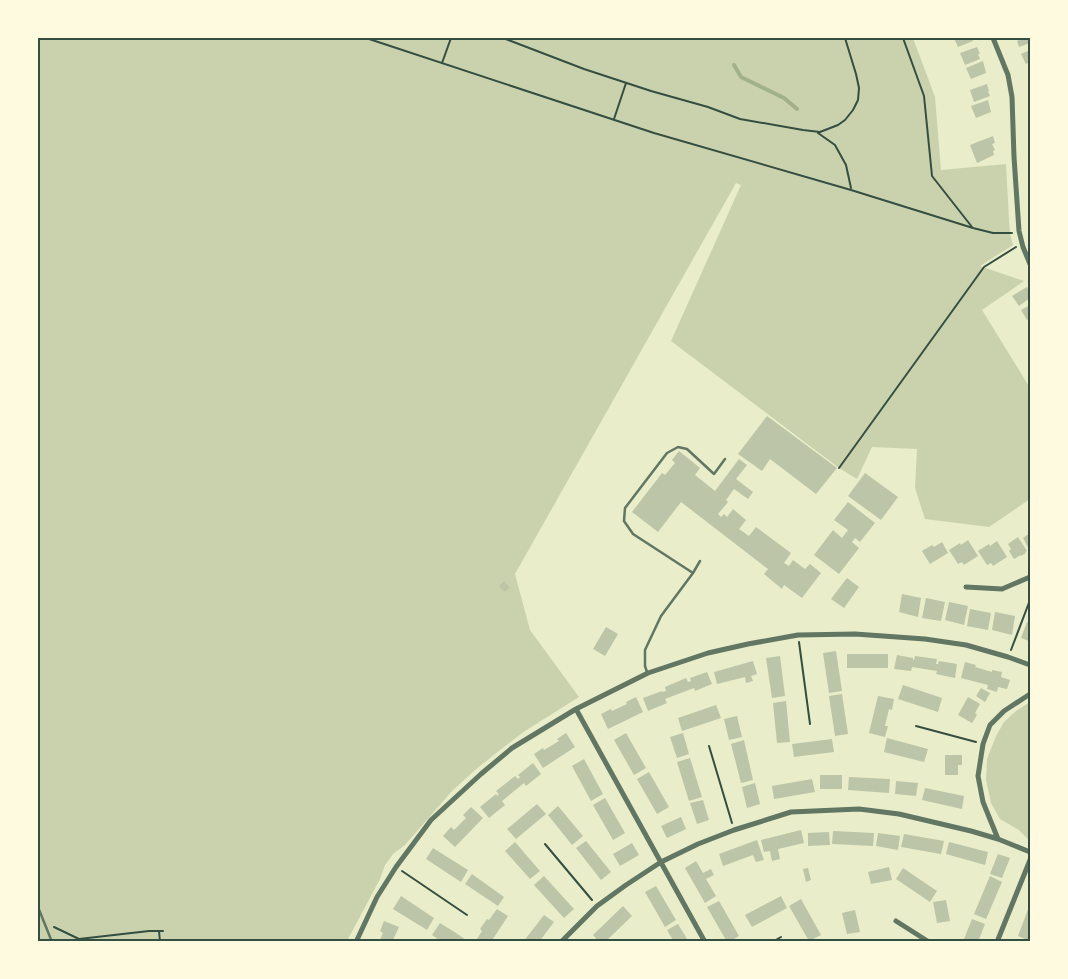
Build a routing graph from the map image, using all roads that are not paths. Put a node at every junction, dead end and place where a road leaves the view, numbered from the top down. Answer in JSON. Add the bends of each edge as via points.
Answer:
{"nodes":[{"id":1,"x":993,"y":38,"type":"edge"},
{"id":2,"x":1030,"y":264,"type":"edge"},
{"id":3,"x":725,"y":460,"type":"dead end"},
{"id":4,"x":700,"y":561,"type":"dead end"},
{"id":5,"x":693,"y":573,"type":"junction"},
{"id":6,"x":1030,"y":577,"type":"edge"},
{"id":7,"x":966,"y":587,"type":"dead end"},
{"id":8,"x":1030,"y":665,"type":"edge"},
{"id":9,"x":648,"y":674,"type":"junction"},
{"id":10,"x":1030,"y":694,"type":"edge"},
{"id":11,"x":576,"y":709,"type":"junction"},
{"id":12,"x":998,"y":839,"type":"junction"},
{"id":13,"x":1030,"y":852,"type":"edge"},
{"id":14,"x":1030,"y":860,"type":"edge"},
{"id":15,"x":662,"y":862,"type":"junction"},
{"id":16,"x":38,"y":907,"type":"edge"},
{"id":17,"x":896,"y":921,"type":"dead end"},
{"id":18,"x":52,"y":942,"type":"edge"},
{"id":19,"x":356,"y":942,"type":"edge"},
{"id":20,"x":561,"y":942,"type":"edge"},
{"id":21,"x":705,"y":942,"type":"edge"},
{"id":22,"x":929,"y":942,"type":"edge"},
{"id":23,"x":997,"y":942,"type":"edge"}],
"edges":[{"from":1,"to":2,"type":"street","via":[[1008,75],[1012,97],[1019,231]]},
{"from":3,"to":5,"type":"lane","via":[[714,474],[687,449],[678,447],[667,453],[625,508],[624,521],[633,534]]},
{"from":4,"to":5,"type":"lane"},
{"from":5,"to":9,"type":"lane","via":[[661,616],[645,650]]},
{"from":6,"to":7,"type":"street","via":[[1002,589]]},
{"from":8,"to":9,"type":"street","via":[[966,645],[924,639],[798,634],[708,653]]},
{"from":9,"to":11,"type":"street"},
{"from":10,"to":12,"type":"street","via":[[990,725],[983,744],[978,776],[983,802]]},
{"from":11,"to":15,"type":"street"},
{"from":11,"to":19,"type":"street","via":[[512,748],[431,820],[377,897]]},
{"from":12,"to":13,"type":"street"},
{"from":12,"to":15,"type":"street","via":[[899,814],[859,809],[791,812],[734,830]]},
{"from":14,"to":23,"type":"street"},
{"from":15,"to":20,"type":"street","via":[[597,906]]},
{"from":15,"to":21,"type":"street"},
{"from":16,"to":18,"type":"lane"},
{"from":17,"to":22,"type":"street"}]}
